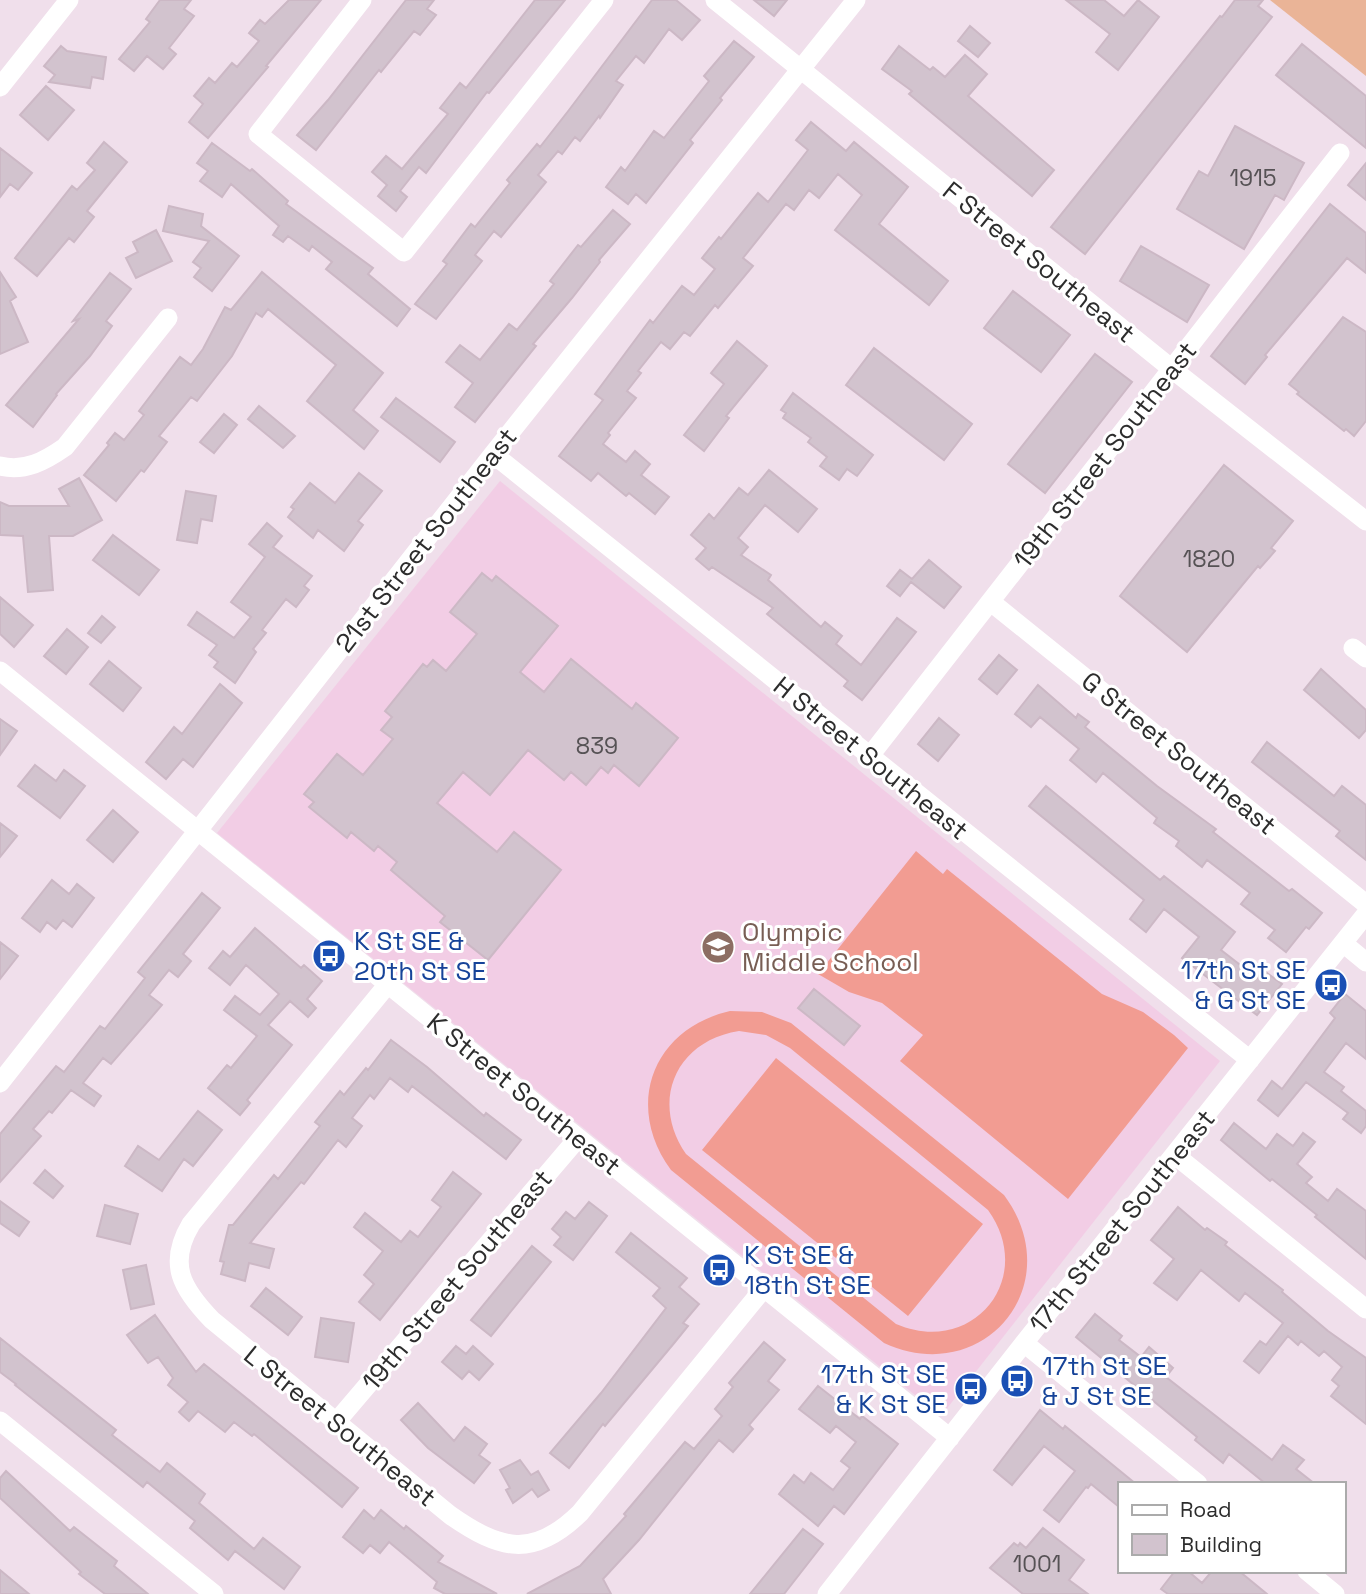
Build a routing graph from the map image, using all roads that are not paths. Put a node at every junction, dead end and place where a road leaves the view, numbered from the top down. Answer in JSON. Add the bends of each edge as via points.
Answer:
{"nodes":[{"id":1,"x":69,"y":0,"type":"edge"},
{"id":2,"x":362,"y":0,"type":"edge"},
{"id":3,"x":604,"y":0,"type":"edge"},
{"id":4,"x":715,"y":0,"type":"edge"},
{"id":5,"x":856,"y":0,"type":"edge"},
{"id":6,"x":800,"y":69,"type":"junction"},
{"id":7,"x":0,"y":88,"type":"edge"},
{"id":8,"x":1340,"y":153,"type":"dead end"},
{"id":9,"x":167,"y":318,"type":"dead end"},
{"id":10,"x":1172,"y":369,"type":"junction"},
{"id":11,"x":493,"y":454,"type":"junction"},
{"id":12,"x":0,"y":466,"type":"edge"},
{"id":13,"x":1366,"y":521,"type":"edge"},
{"id":14,"x":991,"y":602,"type":"junction"},
{"id":15,"x":0,"y":671,"type":"edge"},
{"id":16,"x":869,"y":757,"type":"junction"},
{"id":17,"x":197,"y":831,"type":"junction"},
{"id":18,"x":1366,"y":904,"type":"edge"},
{"id":19,"x":1366,"y":914,"type":"edge"},
{"id":20,"x":1343,"y":943,"type":"junction"},
{"id":21,"x":1366,"y":962,"type":"edge"},
{"id":22,"x":387,"y":984,"type":"junction"},
{"id":23,"x":1250,"y":1060,"type":"junction"},
{"id":24,"x":0,"y":1083,"type":"edge"},
{"id":25,"x":578,"y":1138,"type":"junction"},
{"id":26,"x":1175,"y":1155,"type":"junction"},
{"id":27,"x":764,"y":1288,"type":"junction"},
{"id":28,"x":1366,"y":1309,"type":"edge"},
{"id":29,"x":1024,"y":1343,"type":"junction"},
{"id":30,"x":0,"y":1421,"type":"edge"},
{"id":31,"x":337,"y":1422,"type":"junction"},
{"id":32,"x":950,"y":1438,"type":"junction"},
{"id":33,"x":1196,"y":1482,"type":"edge"},
{"id":34,"x":1309,"y":1573,"type":"edge"},
{"id":35,"x":214,"y":1594,"type":"edge"},
{"id":36,"x":827,"y":1594,"type":"edge"},
{"id":37,"x":1335,"y":1594,"type":"edge"}],
"edges":[{"from":1,"to":7,"type":"street"},
{"from":2,"to":3,"type":"street","via":[[258,134],[404,252]]},
{"from":4,"to":6,"type":"street","name":"F Street Southeast"},
{"from":5,"to":6,"type":"street","name":"21st Street Southeast"},
{"from":6,"to":10,"type":"street","name":"F Street Southeast"},
{"from":6,"to":11,"type":"street","name":"21st Street Southeast"},
{"from":8,"to":10,"type":"street","name":"19th Street Southeast"},
{"from":9,"to":12,"type":"street","via":[[65,447],[31,466]]},
{"from":10,"to":13,"type":"street","name":"F Street Southeast"},
{"from":10,"to":14,"type":"street","name":"19th Street Southeast"},
{"from":11,"to":16,"type":"street","name":"H Street Southeast"},
{"from":11,"to":17,"type":"street","name":"21st Street Southeast"},
{"from":14,"to":16,"type":"street","name":"19th Street Southeast"},
{"from":14,"to":18,"type":"street","name":"G Street Southeast"},
{"from":15,"to":17,"type":"street","name":"K Street Southeast"},
{"from":16,"to":23,"type":"street","name":"H Street Southeast"},
{"from":17,"to":22,"type":"street","name":"K Street Southeast"},
{"from":17,"to":24,"type":"street","name":"21st Street Southeast"},
{"from":19,"to":20,"type":"street","name":"17th Street Southeast"},
{"from":20,"to":21,"type":"street"},
{"from":20,"to":23,"type":"street","name":"17th Street Southeast"},
{"from":22,"to":25,"type":"street","name":"K Street Southeast"},
{"from":22,"to":31,"type":"street","name":"L Street Southeast","via":[[191,1224],[178,1260],[188,1294],[212,1320]]},
{"from":23,"to":26,"type":"street","name":"17th Street Southeast"},
{"from":25,"to":27,"type":"street","name":"K Street Southeast"},
{"from":25,"to":31,"type":"street","name":"19th Street Southeast"},
{"from":26,"to":28,"type":"street"},
{"from":26,"to":29,"type":"street","name":"17th Street Southeast"},
{"from":27,"to":31,"type":"street","name":"L Street Southeast","via":[[580,1513],[543,1541],[502,1544],[476,1532]]},
{"from":27,"to":32,"type":"street","name":"K Street Southeast"},
{"from":29,"to":32,"type":"street","name":"17th Street Southeast"},
{"from":29,"to":33,"type":"street"},
{"from":30,"to":35,"type":"street"},
{"from":32,"to":36,"type":"street","name":"17th Street Southeast"},
{"from":34,"to":37,"type":"street"}]}
